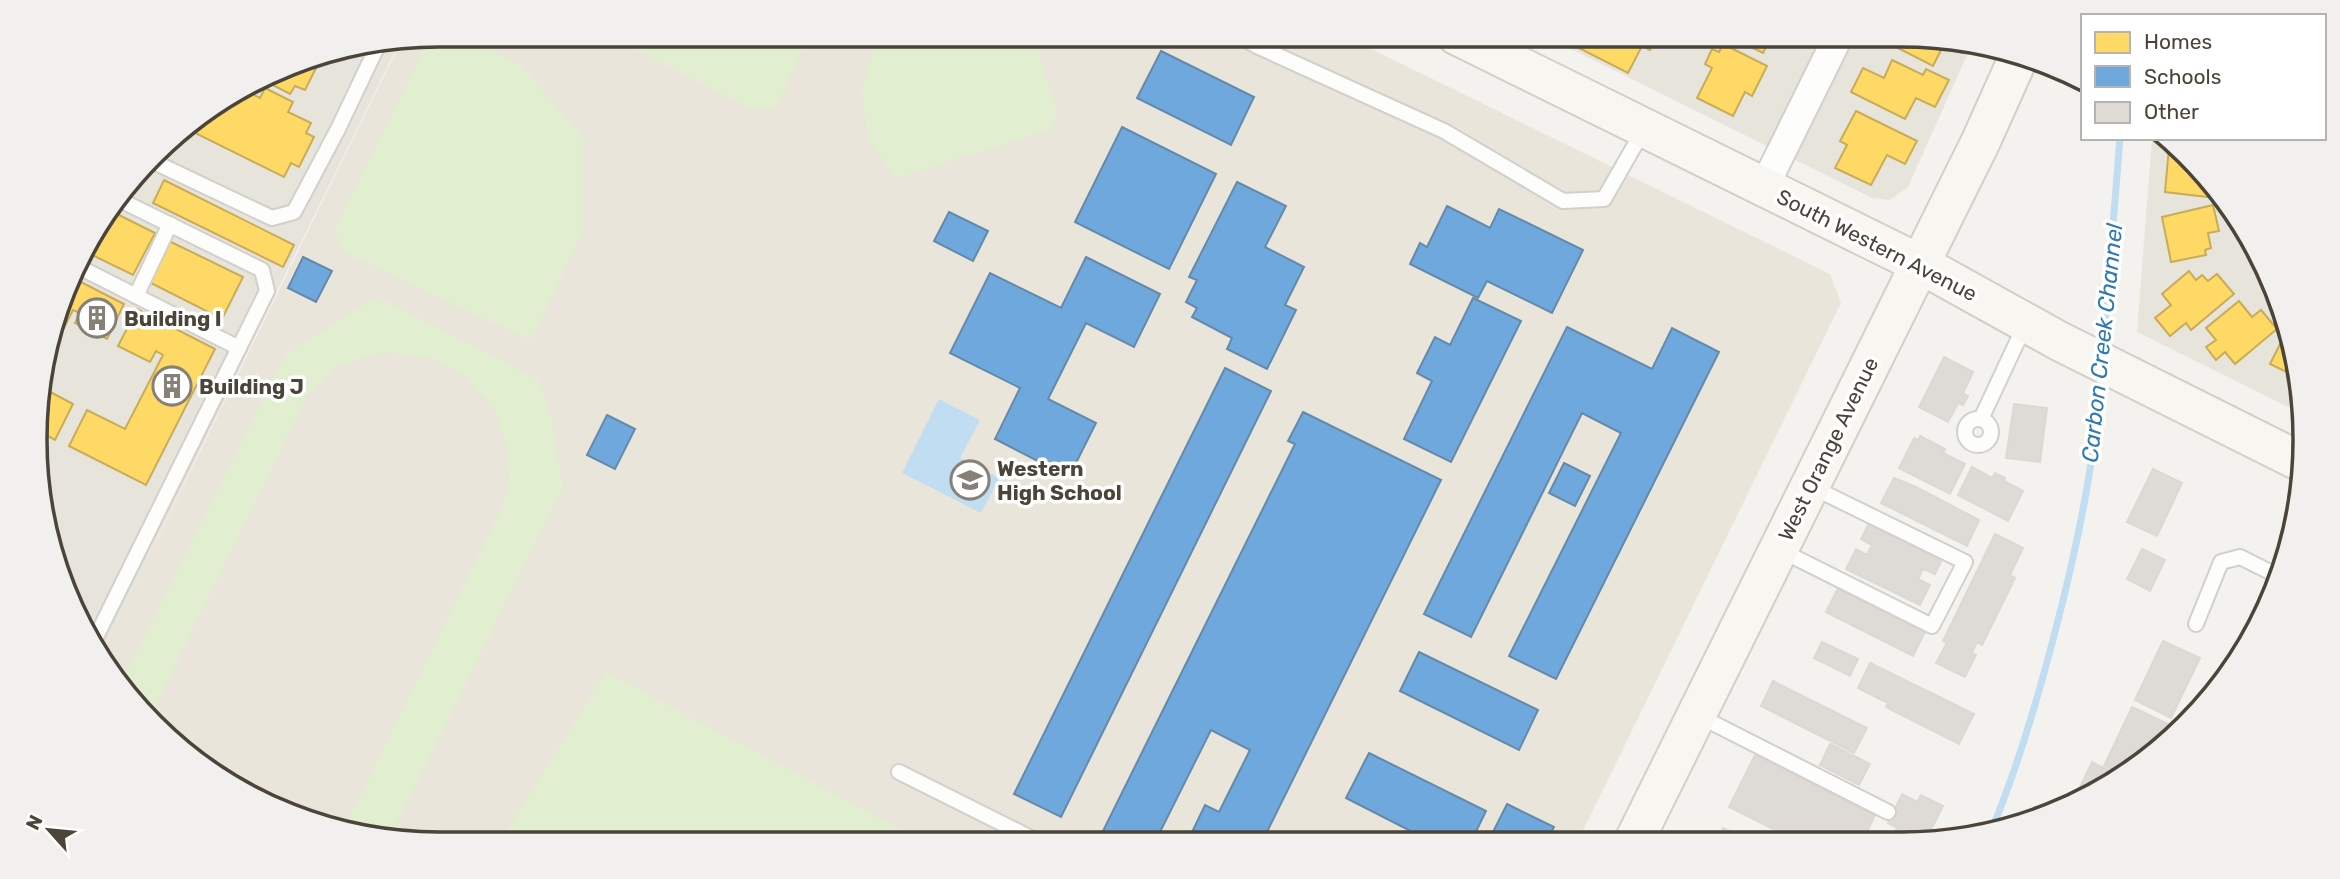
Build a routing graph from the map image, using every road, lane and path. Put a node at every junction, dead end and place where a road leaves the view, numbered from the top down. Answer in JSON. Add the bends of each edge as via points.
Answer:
{"nodes":[{"id":1,"x":1259,"y":47,"type":"edge"},
{"id":2,"x":1480,"y":47,"type":"edge"},
{"id":3,"x":1833,"y":47,"type":"edge"},
{"id":4,"x":374,"y":53,"type":"edge"},
{"id":5,"x":2015,"y":65,"type":"edge"},
{"id":6,"x":1645,"y":128,"type":"junction"},
{"id":7,"x":159,"y":165,"type":"edge"},
{"id":8,"x":1764,"y":187,"type":"junction"},
{"id":9,"x":126,"y":203,"type":"edge"},
{"id":10,"x":170,"y":224,"type":"junction"},
{"id":11,"x":1920,"y":264,"type":"junction"},
{"id":12,"x":86,"y":270,"type":"edge"},
{"id":13,"x":136,"y":296,"type":"junction"},
{"id":14,"x":2025,"y":324,"type":"junction"},
{"id":15,"x":239,"y":348,"type":"junction"},
{"id":16,"x":1981,"y":419,"type":"dead end"},
{"id":17,"x":2292,"y":458,"type":"edge"},
{"id":18,"x":1810,"y":486,"type":"junction"},
{"id":19,"x":1779,"y":550,"type":"junction"},
{"id":20,"x":2270,"y":572,"type":"edge"},
{"id":21,"x":2196,"y":624,"type":"dead end"},
{"id":22,"x":98,"y":632,"type":"edge"},
{"id":23,"x":1696,"y":715,"type":"junction"},
{"id":24,"x":899,"y":772,"type":"dead end"},
{"id":25,"x":1888,"y":812,"type":"dead end"},
{"id":26,"x":1019,"y":832,"type":"edge"},
{"id":27,"x":1638,"y":832,"type":"edge"}],
"edges":[{"from":1,"to":6,"type":"lane","via":[[1444,131],[1563,201],[1604,199]]},
{"from":2,"to":6,"type":"street","name":"South Western Avenue"},
{"from":3,"to":8,"type":"street"},
{"from":4,"to":7,"type":"lane","via":[[294,212],[272,218]]},
{"from":5,"to":11,"type":"street","name":"West Orange Avenue"},
{"from":6,"to":8,"type":"street","name":"South Western Avenue"},
{"from":8,"to":11,"type":"street","name":"South Western Avenue"},
{"from":9,"to":10,"type":"lane"},
{"from":10,"to":13,"type":"lane"},
{"from":10,"to":15,"type":"lane","via":[[262,270],[267,290]]},
{"from":11,"to":14,"type":"street","name":"South Western Avenue"},
{"from":11,"to":18,"type":"street","name":"West Orange Avenue"},
{"from":12,"to":13,"type":"lane"},
{"from":13,"to":15,"type":"lane"},
{"from":14,"to":16,"type":"lane"},
{"from":14,"to":17,"type":"street","name":"South Western Avenue"},
{"from":15,"to":22,"type":"lane"},
{"from":18,"to":19,"type":"street","name":"West Orange Avenue"},
{"from":18,"to":19,"type":"lane","via":[[1965,562],[1932,626]]},
{"from":19,"to":23,"type":"street","name":"West Orange Avenue"},
{"from":20,"to":21,"type":"lane","via":[[2240,557],[2221,562]]},
{"from":23,"to":25,"type":"lane"},
{"from":23,"to":27,"type":"street","name":"West Orange Avenue"},
{"from":24,"to":26,"type":"lane"}]}
